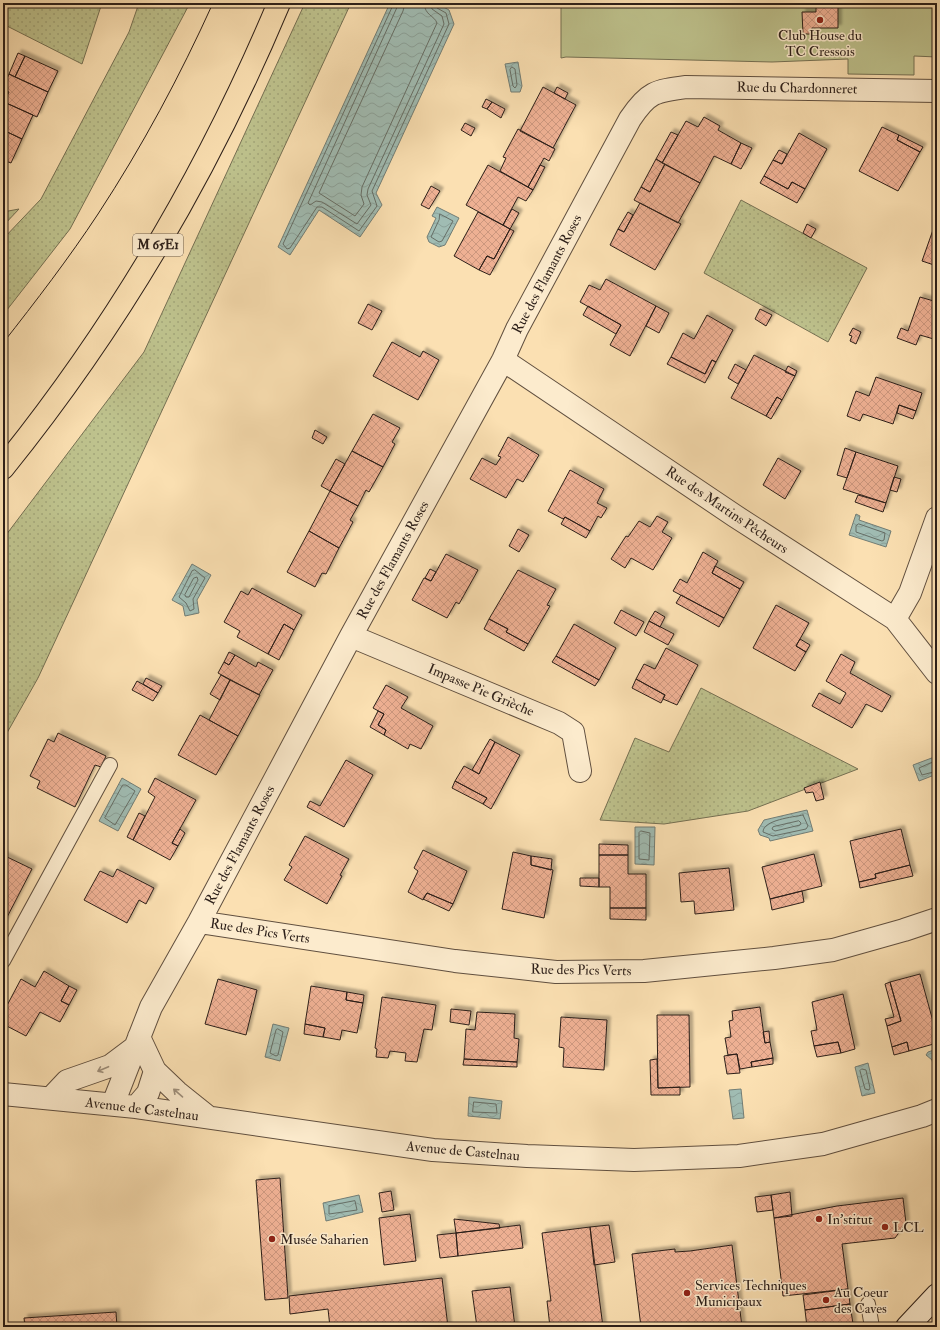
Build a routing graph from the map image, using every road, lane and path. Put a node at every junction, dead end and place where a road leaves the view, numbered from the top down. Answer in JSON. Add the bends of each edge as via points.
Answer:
{"nodes":[{"id":1,"x":279,"y":3,"type":"edge"},
{"id":2,"x":658,"y":90,"type":"joint"},
{"id":3,"x":937,"y":91,"type":"edge"},
{"id":4,"x":503,"y":360,"type":"junction"},
{"id":5,"x":3,"y":468,"type":"edge"},
{"id":6,"x":937,"y":518,"type":"edge"},
{"id":7,"x":895,"y":619,"type":"junction"},
{"id":8,"x":351,"y":636,"type":"junction"},
{"id":9,"x":937,"y":673,"type":"edge"},
{"id":10,"x":110,"y":765,"type":"dead end"},
{"id":11,"x":580,"y":771,"type":"dead end"},
{"id":12,"x":937,"y":919,"type":"edge"},
{"id":13,"x":199,"y":922,"type":"junction"},
{"id":14,"x":3,"y":961,"type":"edge"},
{"id":15,"x":137,"y":1042,"type":"junction"},
{"id":16,"x":155,"y":1071,"type":"junction"},
{"id":17,"x":3,"y":1094,"type":"edge"},
{"id":18,"x":51,"y":1098,"type":"junction"},
{"id":19,"x":113,"y":1104,"type":"junction"},
{"id":20,"x":136,"y":1107,"type":"junction"},
{"id":21,"x":932,"y":1114,"type":"edge"},
{"id":22,"x":208,"y":1117,"type":"junction"},
{"id":23,"x":937,"y":1295,"type":"edge"},
{"id":24,"x":868,"y":1304,"type":"dead end"},
{"id":25,"x":872,"y":1327,"type":"edge"},
{"id":26,"x":907,"y":1327,"type":"edge"}],
"edges":[{"from":1,"to":5,"type":"main road","number":"M 65E1","via":[[226,120],[192,186],[137,280],[96,344]]},
{"from":2,"to":3,"type":"street","name":"Rue du Chardonneret","via":[[725,86]]},
{"from":2,"to":4,"type":"street","name":"Rue des Flamants Roses","via":[[640,103],[630,118],[520,322]]},
{"from":4,"to":7,"type":"street","name":"Rue des Martins Pêcheurs","via":[[748,525]]},
{"from":4,"to":8,"type":"street","name":"Rue des Flamants Roses"},
{"from":6,"to":7,"type":"street","via":[[910,593]]},
{"from":7,"to":9,"type":"street","name":"Rue des Martins Pêcheurs"},
{"from":8,"to":11,"type":"street","name":"Impasse Pie Grièche","via":[[559,723],[572,732]]},
{"from":8,"to":13,"type":"street","name":"Rue des Flamants Roses"},
{"from":10,"to":14,"type":"lane"},
{"from":12,"to":13,"type":"street","name":"Rue des Pics Verts","via":[[833,950],[644,971],[556,972],[455,961]]},
{"from":13,"to":15,"type":"street","name":"Rue des Flamants Roses","via":[[151,1007]]},
{"from":15,"to":16,"type":"street"},
{"from":15,"to":18,"type":"street","one_way":true,"via":[[110,1066],[66,1081]]},
{"from":15,"to":19,"type":"street","name":"Rue des Flamants Roses"},
{"from":16,"to":20,"type":"street","via":[[148,1093]]},
{"from":22,"to":16,"type":"street","one_way":true,"via":[[176,1092]]},
{"from":17,"to":18,"type":"street","name":"Avenue de Castelnau"},
{"from":18,"to":19,"type":"street","name":"Avenue de Castelnau"},
{"from":19,"to":20,"type":"street","name":"Avenue de Castelnau"},
{"from":20,"to":22,"type":"street","name":"Avenue de Castelnau"},
{"from":21,"to":22,"type":"street","name":"Avenue de Castelnau","via":[[823,1144],[739,1156],[634,1160],[433,1150]]},
{"from":23,"to":26,"type":"street"},
{"from":24,"to":25,"type":"lane"}]}
